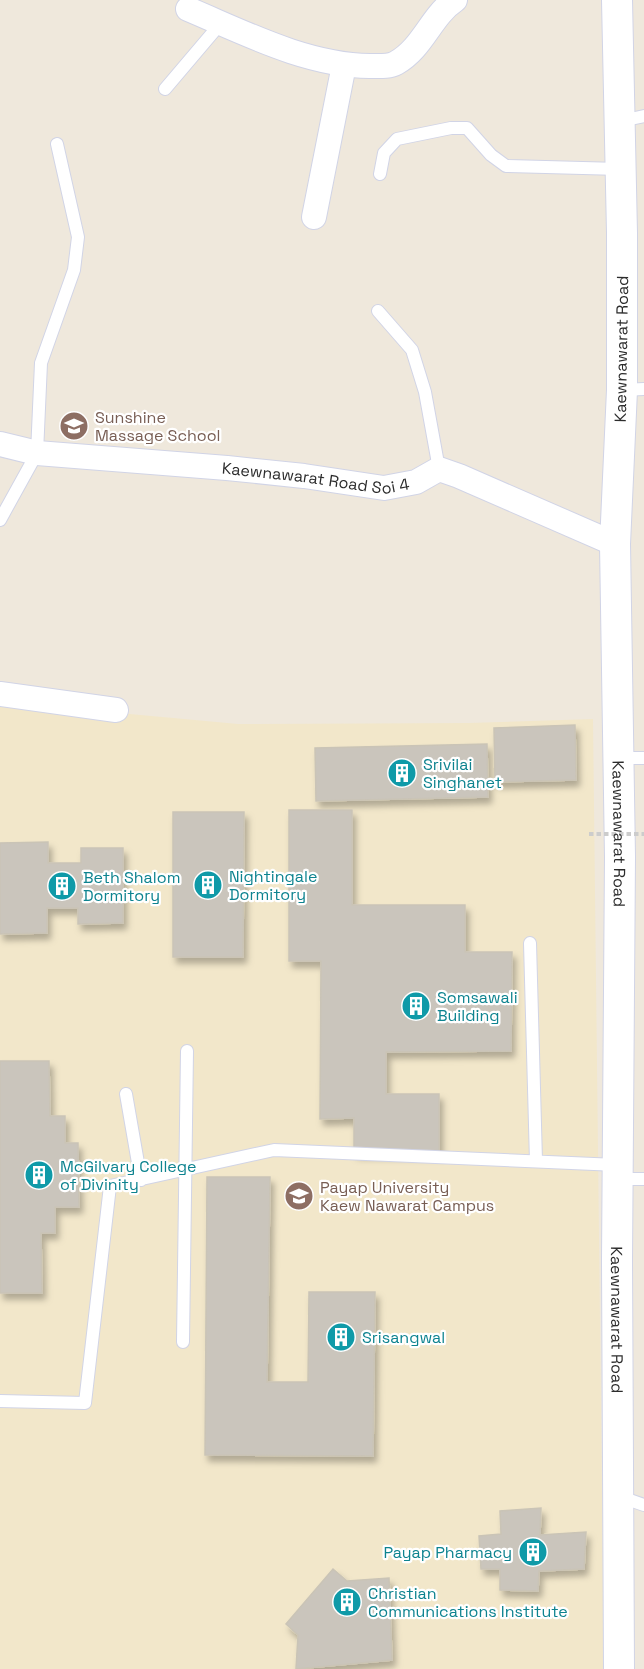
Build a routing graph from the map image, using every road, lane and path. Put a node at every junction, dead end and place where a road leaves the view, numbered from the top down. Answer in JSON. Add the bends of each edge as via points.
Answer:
{"nodes":[{"id":1,"x":455,"y":0,"type":"edge"},
{"id":2,"x":618,"y":0,"type":"edge"},
{"id":3,"x":188,"y":9,"type":"dead end"},
{"id":4,"x":220,"y":23,"type":"junction"},
{"id":5,"x":344,"y":65,"type":"junction"},
{"id":6,"x":165,"y":89,"type":"dead end"},
{"id":7,"x":632,"y":118,"type":"edge"},
{"id":8,"x":57,"y":144,"type":"dead end"},
{"id":9,"x":622,"y":169,"type":"junction"},
{"id":10,"x":380,"y":174,"type":"dead end"},
{"id":11,"x":314,"y":217,"type":"dead end"},
{"id":12,"x":378,"y":311,"type":"dead end"},
{"id":13,"x":633,"y":390,"type":"edge"},
{"id":14,"x":0,"y":444,"type":"edge"},
{"id":15,"x":37,"y":453,"type":"junction"},
{"id":16,"x":439,"y":469,"type":"junction"},
{"id":17,"x":0,"y":520,"type":"edge"},
{"id":18,"x":615,"y":544,"type":"junction"},
{"id":19,"x":0,"y":694,"type":"edge"},
{"id":20,"x":116,"y":710,"type":"dead end"},
{"id":21,"x":632,"y":758,"type":"edge"},
{"id":22,"x":589,"y":834,"type":"dead end"},
{"id":23,"x":644,"y":834,"type":"edge"},
{"id":24,"x":530,"y":943,"type":"dead end"},
{"id":25,"x":187,"y":1051,"type":"dead end"},
{"id":26,"x":126,"y":1094,"type":"dead end"},
{"id":27,"x":536,"y":1161,"type":"junction"},
{"id":28,"x":185,"y":1170,"type":"junction"},
{"id":29,"x":626,"y":1174,"type":"edge"},
{"id":30,"x":141,"y":1180,"type":"junction"},
{"id":31,"x":183,"y":1342,"type":"dead end"},
{"id":32,"x":0,"y":1401,"type":"edge"},
{"id":33,"x":630,"y":1500,"type":"edge"},
{"id":34,"x":619,"y":1669,"type":"edge"}],
"edges":[{"from":1,"to":5,"type":"street","via":[[420,42],[395,63]]},
{"from":2,"to":7,"type":"street","name":"Kaewnawarat Road"},
{"from":3,"to":4,"type":"street"},
{"from":4,"to":5,"type":"street","via":[[280,47]]},
{"from":4,"to":6,"type":"lane"},
{"from":5,"to":11,"type":"street"},
{"from":7,"to":9,"type":"street","name":"Kaewnawarat Road"},
{"from":8,"to":15,"type":"lane","via":[[78,237],[74,270],[41,363]]},
{"from":9,"to":10,"type":"lane","via":[[506,166],[467,128],[451,128],[397,140],[384,153]]},
{"from":9,"to":13,"type":"street","name":"Kaewnawarat Road"},
{"from":12,"to":16,"type":"lane","via":[[412,350],[425,392]]},
{"from":13,"to":18,"type":"street","name":"Kaewnawarat Road"},
{"from":14,"to":15,"type":"street","name":"Kaewnawarat Road Soi 4"},
{"from":15,"to":16,"type":"street","name":"Kaewnawarat Road Soi 4","via":[[227,468],[384,488],[416,482]]},
{"from":15,"to":17,"type":"lane"},
{"from":16,"to":18,"type":"street"},
{"from":18,"to":21,"type":"street","name":"Kaewnawarat Road"},
{"from":19,"to":20,"type":"street"},
{"from":21,"to":29,"type":"street","name":"Kaewnawarat Road"},
{"from":22,"to":23,"type":"path","bridge":true},
{"from":24,"to":27,"type":"lane"},
{"from":25,"to":28,"type":"lane"},
{"from":26,"to":30,"type":"lane"},
{"from":27,"to":28,"type":"lane","via":[[274,1150]]},
{"from":27,"to":29,"type":"lane"},
{"from":28,"to":30,"type":"lane"},
{"from":28,"to":31,"type":"lane"},
{"from":29,"to":33,"type":"street","name":"Kaewnawarat Road"},
{"from":30,"to":32,"type":"lane","via":[[110,1186],[85,1403]]},
{"from":33,"to":34,"type":"street","name":"Kaewnawarat Road"}]}
